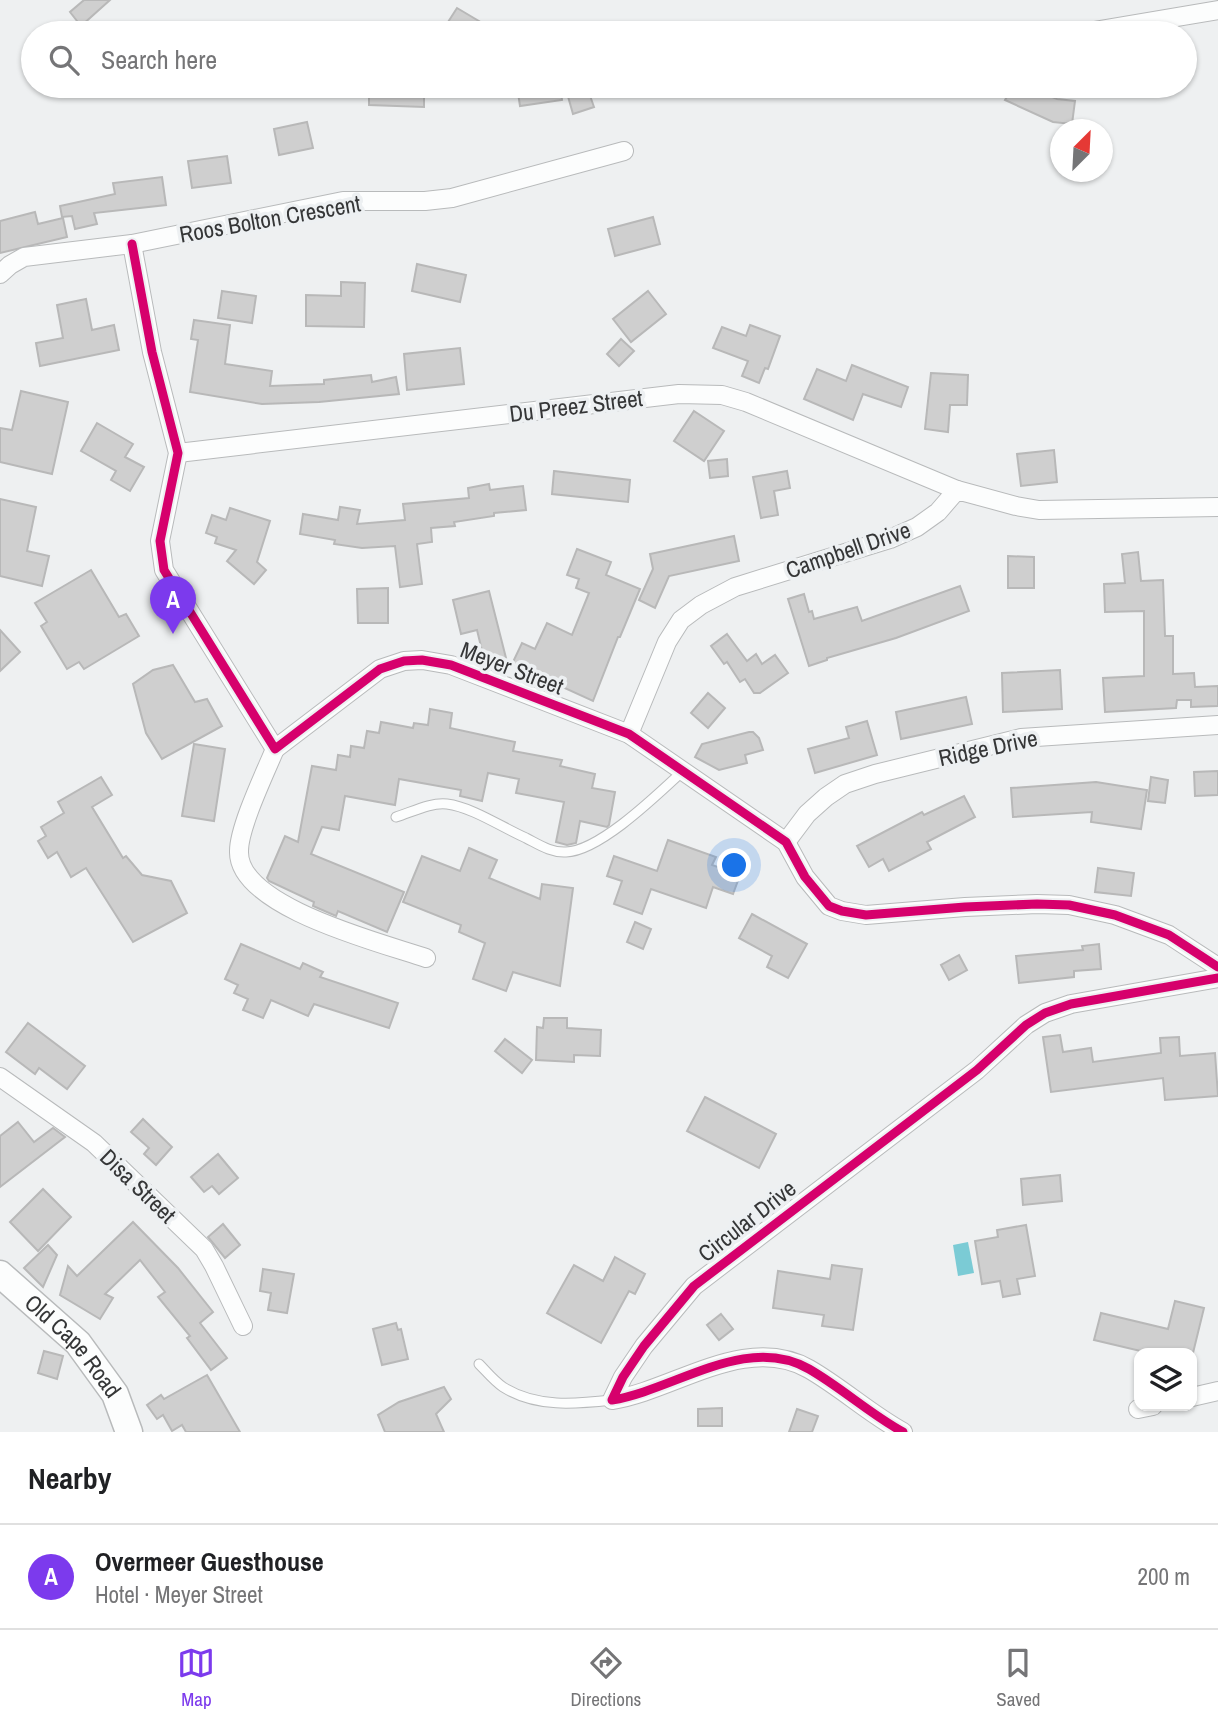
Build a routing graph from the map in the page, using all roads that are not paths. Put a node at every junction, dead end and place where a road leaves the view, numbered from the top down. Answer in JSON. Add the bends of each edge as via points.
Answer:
{"nodes":[{"id":1,"x":1218,"y":10,"type":"edge"},
{"id":2,"x":1153,"y":21,"type":"edge"},
{"id":3,"x":624,"y":151,"type":"dead end"},
{"id":4,"x":132,"y":244,"type":"junction"},
{"id":5,"x":0,"y":274,"type":"edge"},
{"id":6,"x":178,"y":453,"type":"junction"},
{"id":7,"x":957,"y":490,"type":"junction"},
{"id":8,"x":1218,"y":506,"type":"edge"},
{"id":9,"x":1218,"y":725,"type":"edge"},
{"id":10,"x":629,"y":734,"type":"junction"},
{"id":11,"x":275,"y":749,"type":"junction"},
{"id":12,"x":683,"y":771,"type":"junction"},
{"id":13,"x":396,"y":817,"type":"dead end"},
{"id":14,"x":786,"y":842,"type":"junction"},
{"id":15,"x":426,"y":958,"type":"dead end"},
{"id":16,"x":1218,"y":967,"type":"edge"},
{"id":17,"x":1218,"y":978,"type":"edge"},
{"id":18,"x":0,"y":1077,"type":"edge"},
{"id":19,"x":0,"y":1274,"type":"edge"},
{"id":20,"x":243,"y":1326,"type":"dead end"},
{"id":21,"x":479,"y":1364,"type":"dead end"},
{"id":22,"x":1218,"y":1391,"type":"edge"},
{"id":23,"x":1197,"y":1396,"type":"edge"},
{"id":24,"x":612,"y":1400,"type":"junction"},
{"id":25,"x":129,"y":1432,"type":"edge"},
{"id":26,"x":903,"y":1432,"type":"edge"}],
"edges":[{"from":1,"to":2,"type":"street"},
{"from":3,"to":4,"type":"street","name":"Roos Bolton Crescent","via":[[452,198],[343,201]]},
{"from":4,"to":5,"type":"street","name":"Roos Bolton Crescent","via":[[24,257]]},
{"from":4,"to":6,"type":"street","via":[[152,352]]},
{"from":6,"to":7,"type":"street","name":"Du Preez Street","via":[[679,394],[722,395]]},
{"from":6,"to":11,"type":"street","via":[[160,541],[164,570]]},
{"from":7,"to":8,"type":"street","via":[[1039,510]]},
{"from":7,"to":10,"type":"street","name":"Campbell Drive","via":[[917,527],[735,587],[701,605],[681,620],[667,642]]},
{"from":9,"to":14,"type":"street","name":"Ridge Drive","via":[[1021,738],[875,774],[845,784],[826,797]]},
{"from":10,"to":11,"type":"street","name":"Meyer Street","via":[[451,664],[413,660],[380,669]]},
{"from":10,"to":12,"type":"street","name":"Meyer Street"},
{"from":11,"to":15,"type":"street","via":[[241,835],[240,866],[248,879],[271,899],[298,912]]},
{"from":12,"to":13,"type":"lane","via":[[636,815],[593,842],[565,852],[548,849],[464,808],[446,804]]},
{"from":12,"to":14,"type":"street","name":"Meyer Street"},
{"from":14,"to":16,"type":"street","name":"Meyer Street","via":[[814,891],[842,911],[866,915],[965,906],[1069,905],[1115,915],[1169,935]]},
{"from":17,"to":24,"type":"street","name":"Circular Drive","via":[[1071,1004],[1026,1025],[977,1070],[694,1286],[644,1346]]},
{"from":18,"to":20,"type":"street","name":"Disa Street","via":[[94,1143],[204,1249]]},
{"from":19,"to":25,"type":"street","name":"Old Cape Road","via":[[78,1343],[115,1394]]},
{"from":21,"to":24,"type":"lane","via":[[503,1387],[529,1399],[578,1404]]},
{"from":22,"to":23,"type":"street"},
{"from":24,"to":26,"type":"street","via":[[724,1363],[775,1358],[809,1369]]}]}
